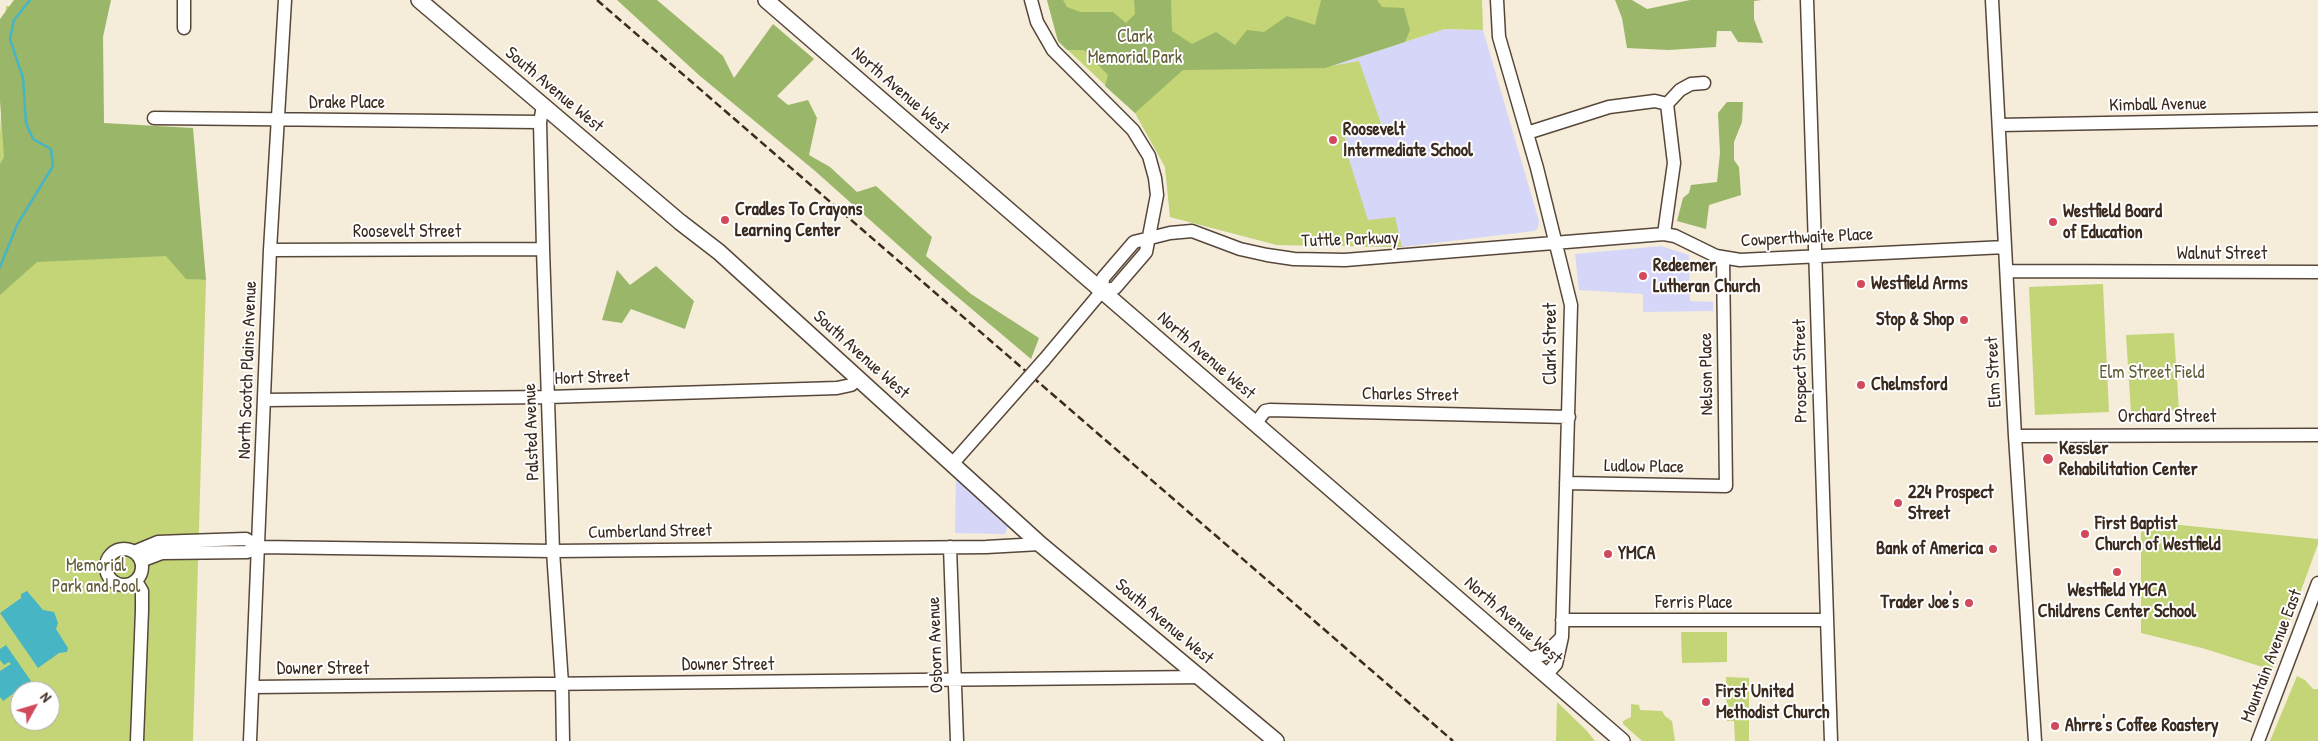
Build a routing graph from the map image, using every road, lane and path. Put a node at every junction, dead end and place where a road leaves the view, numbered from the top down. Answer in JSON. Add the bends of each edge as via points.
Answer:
{"nodes":[{"id":1,"x":184,"y":0,"type":"edge"},
{"id":2,"x":285,"y":0,"type":"edge"},
{"id":3,"x":418,"y":0,"type":"edge"},
{"id":4,"x":766,"y":0,"type":"edge"},
{"id":5,"x":1030,"y":0,"type":"edge"},
{"id":6,"x":1497,"y":0,"type":"edge"},
{"id":7,"x":1807,"y":0,"type":"edge"},
{"id":8,"x":1992,"y":0,"type":"edge"},
{"id":9,"x":184,"y":28,"type":"dead end"},
{"id":10,"x":1704,"y":82,"type":"dead end"},
{"id":11,"x":1667,"y":104,"type":"junction"},
{"id":12,"x":543,"y":106,"type":"junction"},
{"id":13,"x":154,"y":118,"type":"dead end"},
{"id":14,"x":2318,"y":119,"type":"edge"},
{"id":15,"x":278,"y":120,"type":"junction"},
{"id":16,"x":540,"y":122,"type":"junction"},
{"id":17,"x":1999,"y":125,"type":"junction"},
{"id":18,"x":1527,"y":133,"type":"junction"},
{"id":19,"x":1664,"y":234,"type":"junction"},
{"id":20,"x":1150,"y":237,"type":"junction"},
{"id":21,"x":1556,"y":244,"type":"junction"},
{"id":22,"x":2005,"y":247,"type":"junction"},
{"id":23,"x":543,"y":249,"type":"junction"},
{"id":24,"x":270,"y":250,"type":"junction"},
{"id":25,"x":1816,"y":255,"type":"junction"},
{"id":26,"x":1724,"y":257,"type":"junction"},
{"id":27,"x":2007,"y":271,"type":"junction"},
{"id":28,"x":2318,"y":272,"type":"edge"},
{"id":29,"x":1102,"y":291,"type":"junction"},
{"id":30,"x":858,"y":379,"type":"junction"},
{"id":31,"x":548,"y":397,"type":"junction"},
{"id":32,"x":264,"y":400,"type":"junction"},
{"id":33,"x":1569,"y":417,"type":"junction"},
{"id":34,"x":1256,"y":423,"type":"junction"},
{"id":35,"x":2318,"y":435,"type":"edge"},
{"id":36,"x":2015,"y":436,"type":"junction"},
{"id":37,"x":954,"y":464,"type":"junction"},
{"id":38,"x":1566,"y":483,"type":"junction"},
{"id":39,"x":1722,"y":486,"type":"joint"},
{"id":40,"x":1040,"y":544,"type":"junction"},
{"id":41,"x":259,"y":547,"type":"junction"},
{"id":42,"x":950,"y":547,"type":"junction"},
{"id":43,"x":554,"y":551,"type":"junction"},
{"id":44,"x":138,"y":557,"type":"junction"},
{"id":45,"x":136,"y":581,"type":"junction"},
{"id":46,"x":2318,"y":583,"type":"edge"},
{"id":47,"x":1562,"y":620,"type":"junction"},
{"id":48,"x":1826,"y":620,"type":"junction"},
{"id":49,"x":1562,"y":637,"type":"junction"},
{"id":50,"x":1528,"y":659,"type":"junction"},
{"id":51,"x":1546,"y":675,"type":"junction"},
{"id":52,"x":1202,"y":678,"type":"junction"},
{"id":53,"x":955,"y":681,"type":"junction"},
{"id":54,"x":562,"y":684,"type":"junction"},
{"id":55,"x":253,"y":687,"type":"junction"},
{"id":56,"x":1588,"y":712,"type":"junction"},
{"id":57,"x":137,"y":741,"type":"edge"},
{"id":58,"x":250,"y":741,"type":"edge"},
{"id":59,"x":563,"y":741,"type":"edge"},
{"id":60,"x":957,"y":741,"type":"edge"},
{"id":61,"x":1276,"y":741,"type":"edge"},
{"id":62,"x":1605,"y":741,"type":"edge"},
{"id":63,"x":1622,"y":741,"type":"edge"},
{"id":64,"x":1831,"y":741,"type":"edge"},
{"id":65,"x":2035,"y":741,"type":"edge"},
{"id":66,"x":2258,"y":741,"type":"edge"}],
"edges":[{"from":1,"to":9,"type":"street"},
{"from":2,"to":15,"type":"street","name":"North Scotch Plains Avenue"},
{"from":3,"to":12,"type":"main road","name":"South Avenue West"},
{"from":4,"to":29,"type":"main road","name":"North Avenue West"},
{"from":5,"to":20,"type":"street","via":[[1037,22],[1053,50],[1133,130],[1149,156],[1157,195]]},
{"from":6,"to":18,"type":"street","name":"Clark Street","via":[[1499,37]]},
{"from":7,"to":25,"type":"street","name":"Prospect Street"},
{"from":8,"to":17,"type":"street","name":"Elm Street"},
{"from":10,"to":11,"type":"street","via":[[1680,90]]},
{"from":11,"to":18,"type":"street","via":[[1655,101],[1609,107]]},
{"from":11,"to":19,"type":"street","via":[[1674,163]]},
{"from":12,"to":16,"type":"street","name":"Palsted Avenue"},
{"from":12,"to":30,"type":"main road","name":"South Avenue West","via":[[719,252]]},
{"from":13,"to":15,"type":"street","name":"Drake Place"},
{"from":14,"to":17,"type":"street","name":"Kimball Avenue"},
{"from":15,"to":16,"type":"street","name":"Drake Place"},
{"from":15,"to":24,"type":"street","name":"North Scotch Plains Avenue"},
{"from":16,"to":23,"type":"street","name":"Palsted Avenue"},
{"from":17,"to":22,"type":"street","name":"Elm Street"},
{"from":18,"to":21,"type":"street","name":"Clark Street"},
{"from":19,"to":21,"type":"street","name":"Cowperthwaite Place"},
{"from":19,"to":26,"type":"street","name":"Cowperthwaite Place"},
{"from":20,"to":21,"type":"street","name":"Tuttle Parkway","via":[[1192,231],[1240,249],[1267,255],[1345,260]]},
{"from":20,"to":29,"type":"street","via":[[1146,252],[1114,288]]},
{"from":21,"to":33,"type":"street","name":"Clark Street","via":[[1571,305]]},
{"from":22,"to":25,"type":"street","name":"Cowperthwaite Place"},
{"from":22,"to":27,"type":"street","name":"Elm Street"},
{"from":23,"to":24,"type":"street","name":"Roosevelt Street"},
{"from":23,"to":31,"type":"street","name":"Palsted Avenue"},
{"from":24,"to":32,"type":"street","name":"North Scotch Plains Avenue"},
{"from":25,"to":26,"type":"street","name":"Cowperthwaite Place","via":[[1740,260]]},
{"from":25,"to":48,"type":"street","name":"Prospect Street"},
{"from":26,"to":39,"type":"street","name":"Nelson Place","via":[[1726,486]]},
{"from":27,"to":28,"type":"street","name":"Walnut Street"},
{"from":27,"to":36,"type":"street","name":"Elm Street"},
{"from":29,"to":34,"type":"main road","name":"North Avenue West"},
{"from":29,"to":37,"type":"street","bridge":true},
{"from":30,"to":31,"type":"street","name":"Hort Street","via":[[851,385],[837,388]]},
{"from":30,"to":37,"type":"main road","name":"South Avenue West"},
{"from":31,"to":32,"type":"street","name":"Hort Street"},
{"from":31,"to":43,"type":"street","name":"Palsted Avenue"},
{"from":32,"to":41,"type":"street","name":"North Scotch Plains Avenue"},
{"from":33,"to":34,"type":"street","name":"Charles Street","via":[[1270,410],[1265,411]]},
{"from":33,"to":38,"type":"street","name":"Clark Street"},
{"from":34,"to":50,"type":"main road","name":"North Avenue West"},
{"from":35,"to":36,"type":"street","name":"Orchard Street"},
{"from":36,"to":65,"type":"street","name":"Elm Street"},
{"from":37,"to":40,"type":"main road","name":"South Avenue West"},
{"from":38,"to":39,"type":"street","name":"Ludlow Place"},
{"from":38,"to":47,"type":"street","name":"Clark Street"},
{"from":40,"to":42,"type":"street","name":"Cumberland Street"},
{"from":40,"to":52,"type":"main road","name":"South Avenue West"},
{"from":41,"to":43,"type":"street","name":"Cumberland Street"},
{"from":41,"to":44,"type":"street","name":"Cumberland Street","via":[[247,552],[162,553]]},
{"from":41,"to":55,"type":"street","name":"North Scotch Plains Avenue"},
{"from":42,"to":43,"type":"street","name":"Cumberland Street"},
{"from":42,"to":53,"type":"street","name":"Osborn Avenue"},
{"from":43,"to":54,"type":"street","name":"Palsted Avenue"},
{"from":44,"to":45,"type":"street","via":[[142,572]]},
{"from":44,"to":45,"type":"street","via":[[124,549],[114,553],[106,568],[114,582],[125,585]]},
{"from":45,"to":57,"type":"street","via":[[142,591]]},
{"from":46,"to":66,"type":"street","name":"Mountain Avenue East"},
{"from":47,"to":48,"type":"street","name":"Ferris Place"},
{"from":47,"to":49,"type":"street","name":"Clark Street"},
{"from":48,"to":64,"type":"street","name":"Prospect Street"},
{"from":49,"to":50,"type":"street","via":[[1545,654]]},
{"from":49,"to":51,"type":"street","name":"Clark Street","via":[[1556,664]]},
{"from":50,"to":51,"type":"main road","name":"North Avenue West"},
{"from":51,"to":56,"type":"main road","name":"North Avenue West"},
{"from":52,"to":53,"type":"street","name":"Downer Street"},
{"from":52,"to":61,"type":"main road","name":"South Avenue West"},
{"from":53,"to":54,"type":"street","name":"Downer Street"},
{"from":53,"to":60,"type":"street","name":"Osborn Avenue"},
{"from":54,"to":55,"type":"street","name":"Downer Street"},
{"from":54,"to":59,"type":"street","name":"Palsted Avenue"},
{"from":55,"to":58,"type":"street","name":"North Scotch Plains Avenue"},
{"from":56,"to":62,"type":"main road"},
{"from":56,"to":63,"type":"main road","name":"North Avenue West"}]}
